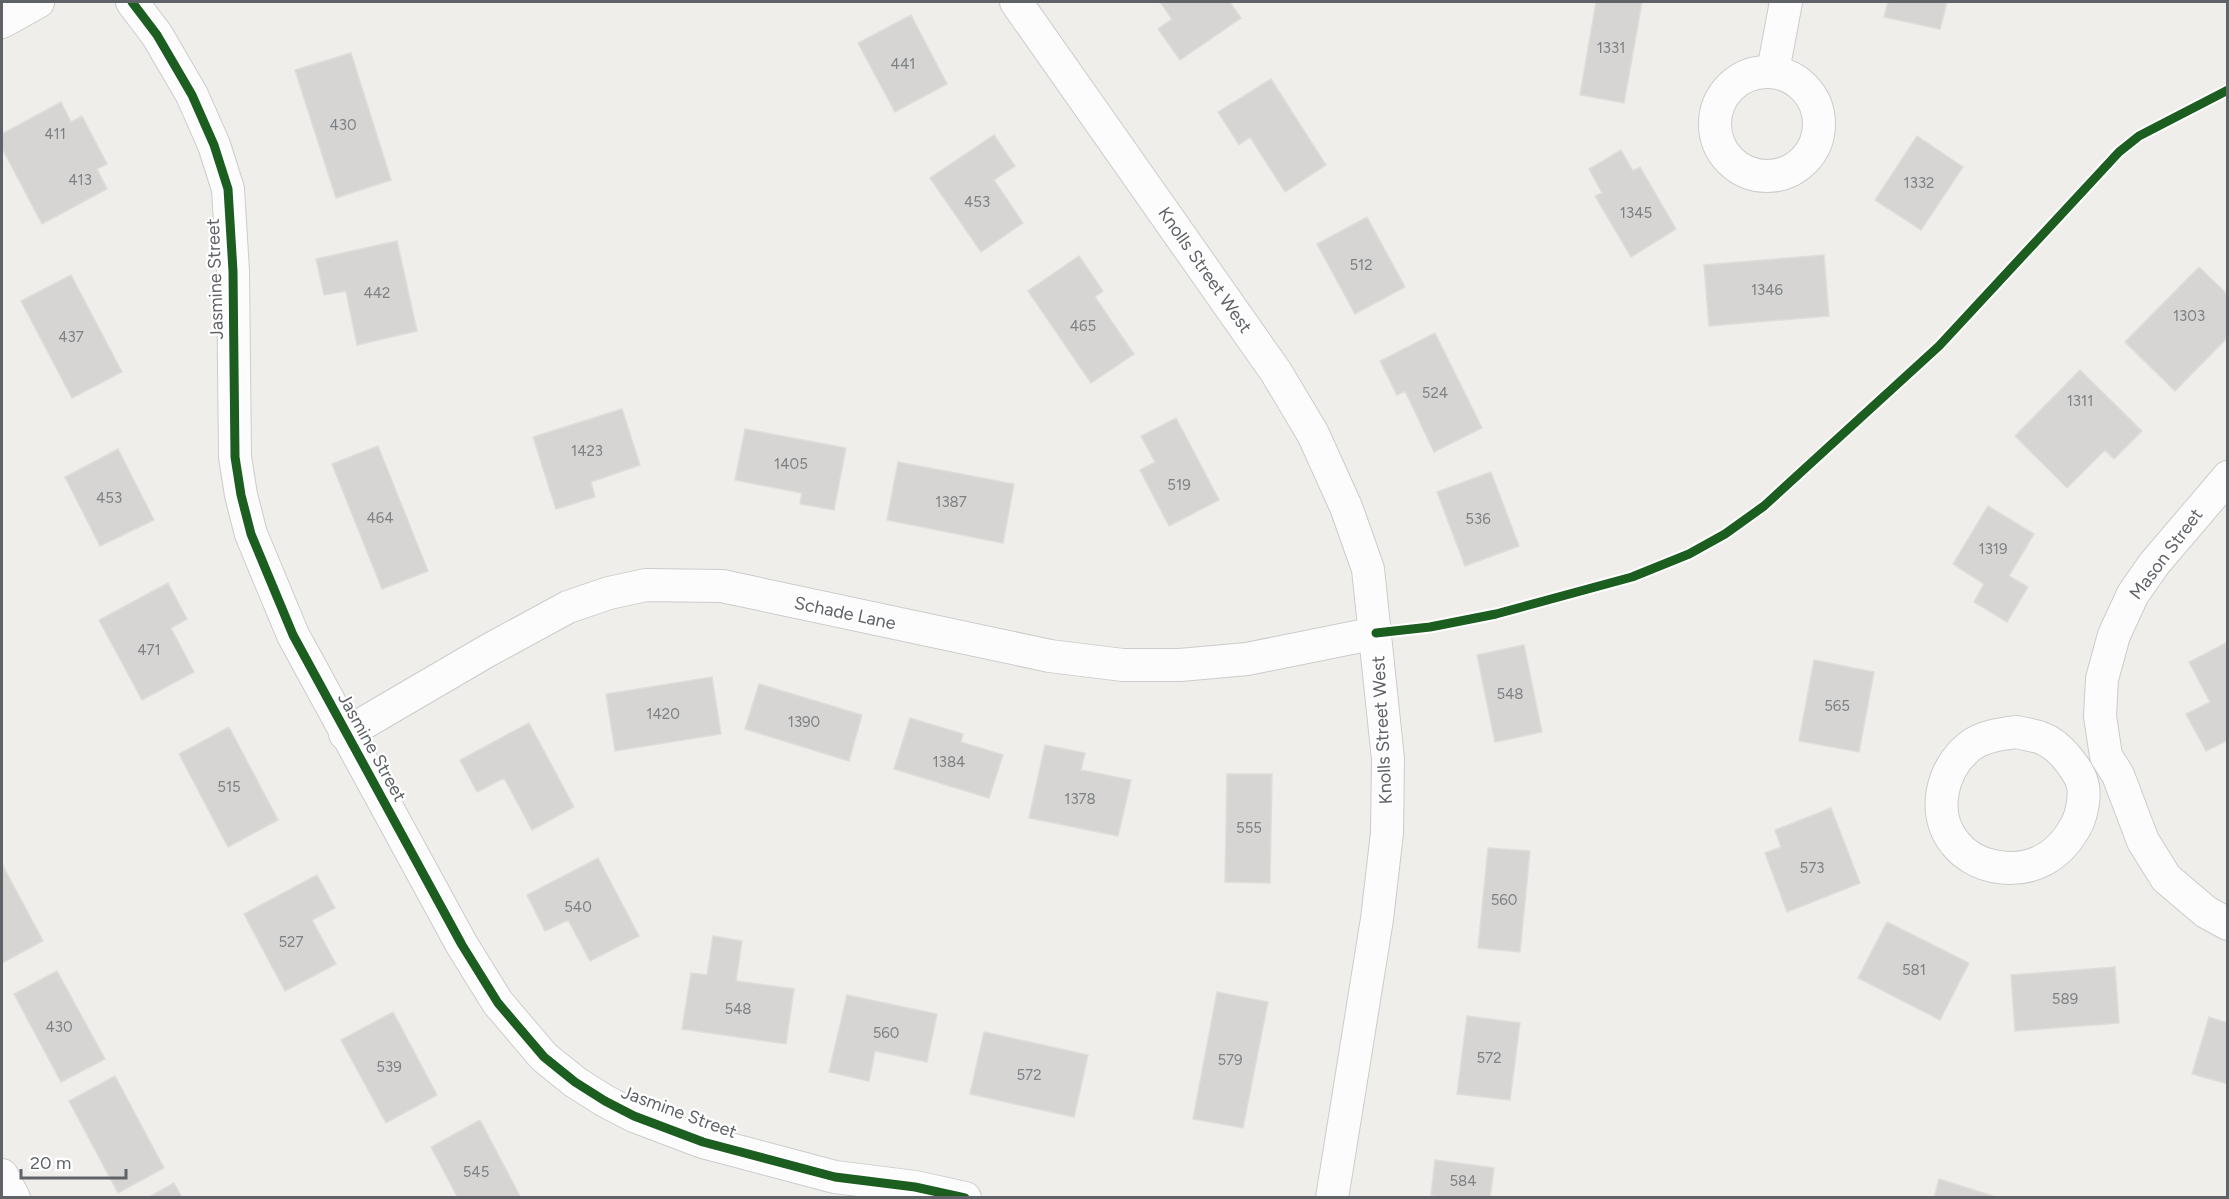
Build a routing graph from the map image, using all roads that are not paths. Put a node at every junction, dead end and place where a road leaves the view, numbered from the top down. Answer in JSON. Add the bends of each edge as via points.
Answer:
{"nodes":[{"id":1,"x":38,"y":2,"type":"edge"},
{"id":2,"x":132,"y":2,"type":"edge"},
{"id":3,"x":1016,"y":2,"type":"edge"},
{"id":4,"x":1786,"y":2,"type":"edge"},
{"id":5,"x":2,"y":22,"type":"edge"},
{"id":6,"x":1773,"y":71,"type":"dead end"},
{"id":7,"x":2228,"y":477,"type":"edge"},
{"id":8,"x":1376,"y":633,"type":"junction"},
{"id":9,"x":345,"y":734,"type":"junction"},
{"id":10,"x":2118,"y":775,"type":"junction"},
{"id":11,"x":2084,"y":788,"type":"junction"},
{"id":12,"x":2228,"y":924,"type":"edge"},
{"id":13,"x":2,"y":1175,"type":"edge"},
{"id":14,"x":833,"y":1187,"type":"edge"},
{"id":15,"x":14,"y":1197,"type":"edge"},
{"id":16,"x":965,"y":1197,"type":"edge"},
{"id":17,"x":1332,"y":1197,"type":"edge"}],
"edges":[{"from":1,"to":5,"type":"street"},
{"from":2,"to":9,"type":"street","name":"Jasmine Street","via":[[157,35],[192,95],[228,189],[235,457],[241,495],[251,534],[293,635]]},
{"from":3,"to":8,"type":"street","name":"Knolls Street West","via":[[1276,372],[1313,434],[1346,507],[1368,569]]},
{"from":4,"to":6,"type":"street"},
{"from":7,"to":10,"type":"street","name":"Mason Street","via":[[2154,564],[2133,594],[2114,635],[2102,679],[2100,716],[2106,756]]},
{"from":8,"to":9,"type":"street","name":"Schade Lane","via":[[1248,659],[1180,665],[1123,664],[1050,656],[722,586],[646,585],[568,607]]},
{"from":8,"to":17,"type":"street","name":"Knolls Street West","via":[[1388,759],[1387,833]]},
{"from":9,"to":14,"type":"street","name":"Jasmine Street","via":[[498,1003],[544,1057],[575,1082],[634,1116]]},
{"from":10,"to":11,"type":"street"},
{"from":10,"to":12,"type":"street","name":"Mason Street","via":[[2143,842],[2166,878],[2206,912]]},
{"from":11,"to":11,"type":"street","via":[[2078,772],[2062,751],[2041,737],[2017,732],[1993,735],[1971,745],[1954,763],[1943,785],[1941,812],[1948,836],[1981,863],[2006,869],[2029,866],[2053,855],[2069,839],[2081,814]]},
{"from":13,"to":15,"type":"street"},
{"from":14,"to":16,"type":"street","name":"Jasmine Street","via":[[915,1187]]}]}
